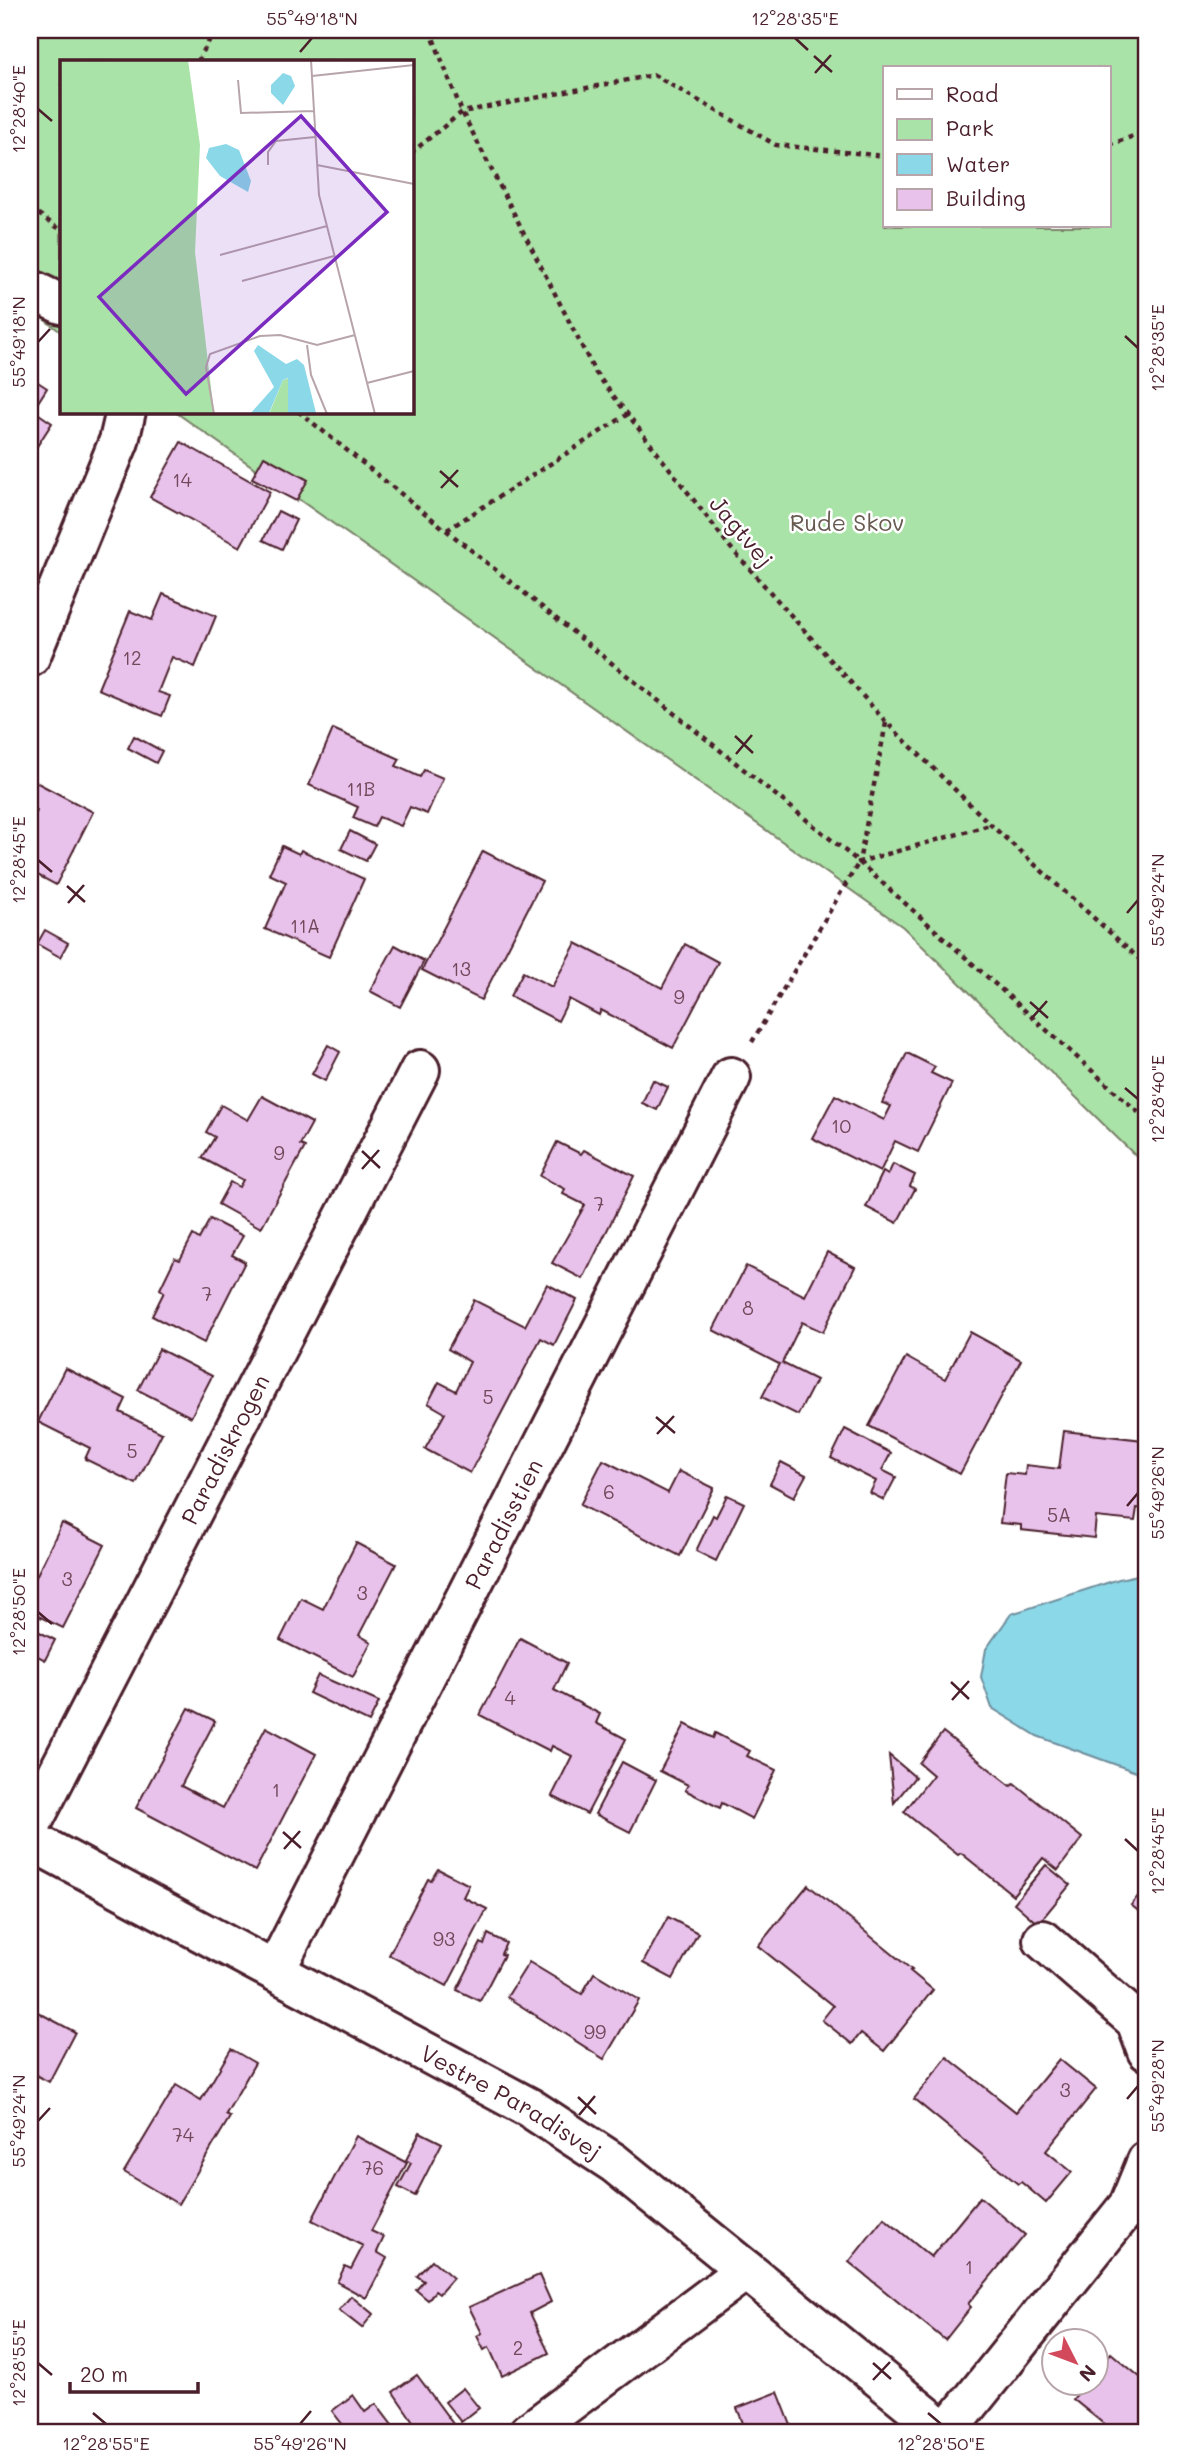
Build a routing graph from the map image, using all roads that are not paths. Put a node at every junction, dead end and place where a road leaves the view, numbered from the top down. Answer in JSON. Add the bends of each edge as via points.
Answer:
{"nodes":[{"id":1,"x":30,"y":289,"type":"edge"},
{"id":2,"x":60,"y":304,"type":"edge"},
{"id":3,"x":126,"y":413,"type":"edge"},
{"id":4,"x":30,"y":657,"type":"edge"},
{"id":5,"x":420,"y":1069,"type":"dead end"},
{"id":6,"x":731,"y":1077,"type":"road end"},
{"id":7,"x":30,"y":1828,"type":"edge"},
{"id":8,"x":30,"y":1840,"type":"edge"},
{"id":9,"x":1043,"y":1940,"type":"dead end"},
{"id":10,"x":275,"y":1971,"type":"junction"},
{"id":11,"x":1147,"y":2051,"type":"edge"},
{"id":12,"x":1147,"y":2161,"type":"edge"},
{"id":13,"x":746,"y":2270,"type":"junction"},
{"id":14,"x":528,"y":2433,"type":"edge"},
{"id":15,"x":946,"y":2433,"type":"edge"}],
"edges":[{"from":1,"to":2,"type":"street"},
{"from":3,"to":4,"type":"street","via":[[119,442]]},
{"from":5,"to":7,"type":"street","name":"Paradiskrogen"},
{"from":6,"to":10,"type":"street","name":"Paradisstien"},
{"from":8,"to":10,"type":"street","name":"Vestre Paradisvej"},
{"from":9,"to":11,"type":"street","via":[[1136,2021]]},
{"from":10,"to":13,"type":"street","name":"Vestre Paradisvej","via":[[530,2108],[614,2163]]},
{"from":12,"to":15,"type":"street","via":[[1129,2205]]},
{"from":13,"to":14,"type":"street"},
{"from":13,"to":15,"type":"street","name":"Vestre Paradisvej"}]}
